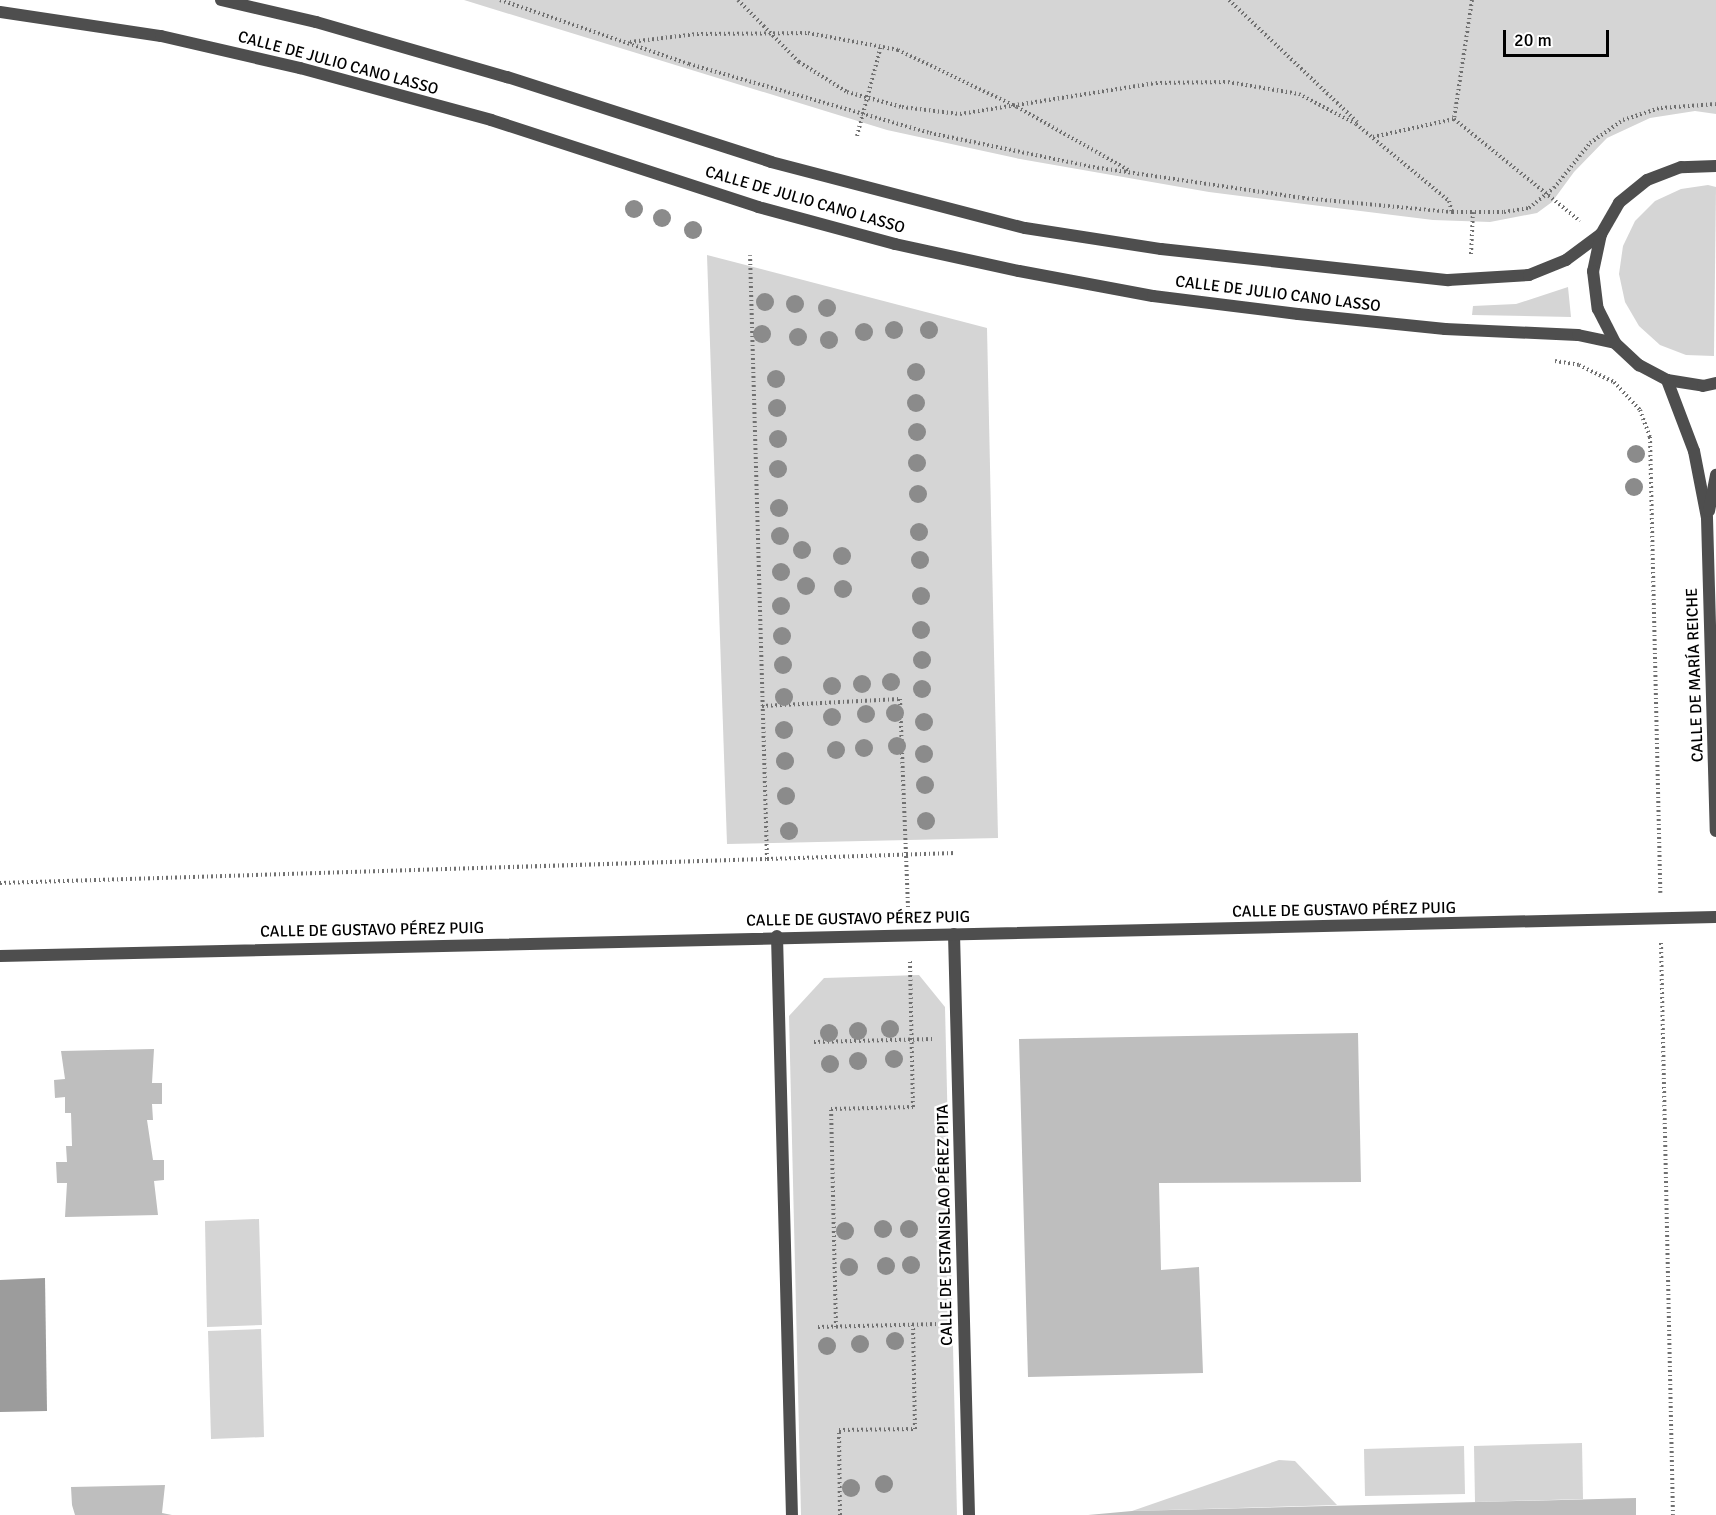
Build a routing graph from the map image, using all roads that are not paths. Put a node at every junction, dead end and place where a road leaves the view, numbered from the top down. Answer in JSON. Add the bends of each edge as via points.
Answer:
{"nodes":[{"id":1,"x":221,"y":0,"type":"edge"},
{"id":2,"x":0,"y":12,"type":"edge"},
{"id":3,"x":1716,"y":166,"type":"edge"},
{"id":4,"x":1601,"y":234,"type":"junction"},
{"id":5,"x":1615,"y":343,"type":"junction"},
{"id":6,"x":1667,"y":380,"type":"junction"},
{"id":7,"x":1716,"y":383,"type":"edge"},
{"id":8,"x":1716,"y":475,"type":"edge"},
{"id":9,"x":1707,"y":518,"type":"junction"},
{"id":10,"x":1716,"y":831,"type":"edge"},
{"id":11,"x":1716,"y":917,"type":"edge"},
{"id":12,"x":954,"y":934,"type":"junction"},
{"id":13,"x":777,"y":936,"type":"junction"},
{"id":14,"x":0,"y":956,"type":"edge"},
{"id":15,"x":792,"y":1515,"type":"edge"},
{"id":16,"x":969,"y":1515,"type":"edge"}],
"edges":[{"from":1,"to":4,"type":"street","name":"CALLE DE JULIO CANO LASSO","via":[[316,22],[507,77],[771,162],[1025,228],[1172,251],[1448,280],[1529,275],[1566,260]]},
{"from":2,"to":5,"type":"street","name":"CALLE DE JULIO CANO LASSO","via":[[161,36],[300,68],[490,120],[758,207],[895,244],[1020,271],[1153,296],[1298,314],[1445,329],[1578,335]]},
{"from":3,"to":4,"type":"street","via":[[1681,168],[1647,180],[1619,203]]},
{"from":4,"to":5,"type":"street","via":[[1593,271],[1598,309]]},
{"from":5,"to":6,"type":"street","via":[[1639,365]]},
{"from":6,"to":7,"type":"street","via":[[1703,386]]},
{"from":6,"to":9,"type":"street","name":"CALLE DE MARÍA REICHE","via":[[1694,451]]},
{"from":8,"to":9,"type":"street","name":"CALLE DE MARÍA REICHE"},
{"from":9,"to":10,"type":"street","name":"CALLE DE MARÍA REICHE"},
{"from":11,"to":12,"type":"street","name":"CALLE DE GUSTAVO PÉREZ PUIG"},
{"from":12,"to":13,"type":"street","name":"CALLE DE GUSTAVO PÉREZ PUIG"},
{"from":12,"to":16,"type":"street","name":"CALLE DE ESTANISLAO PÉREZ PITA"},
{"from":13,"to":14,"type":"street","name":"CALLE DE GUSTAVO PÉREZ PUIG"},
{"from":13,"to":15,"type":"street"}]}
